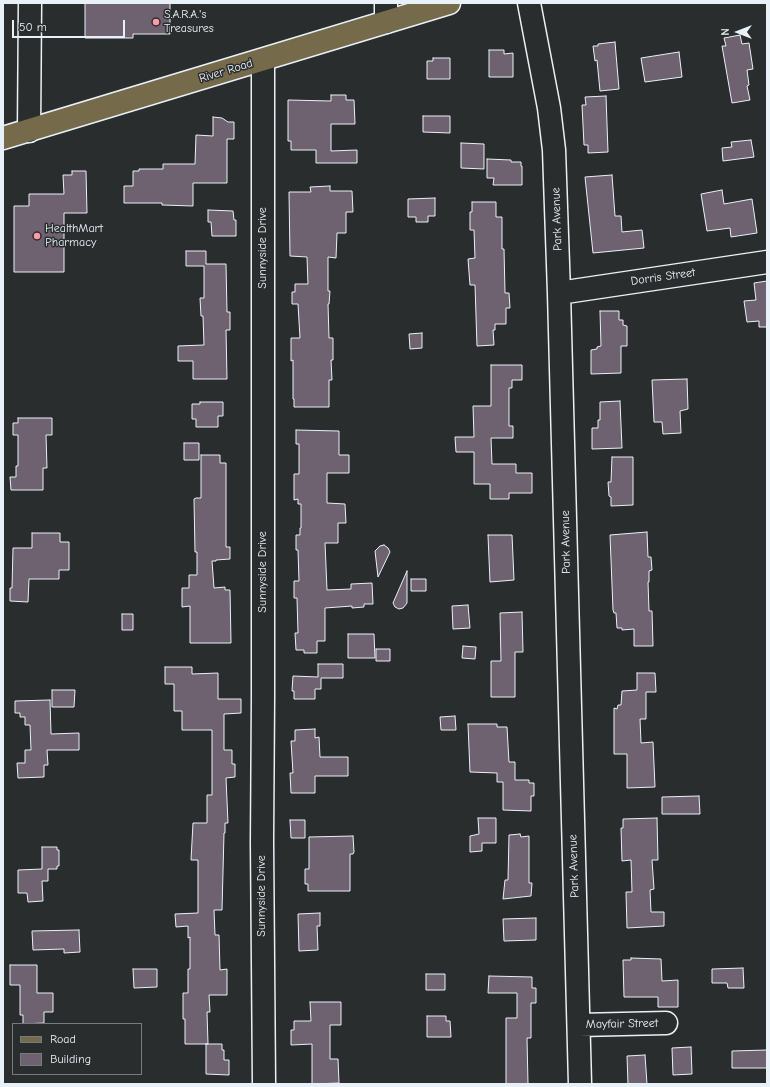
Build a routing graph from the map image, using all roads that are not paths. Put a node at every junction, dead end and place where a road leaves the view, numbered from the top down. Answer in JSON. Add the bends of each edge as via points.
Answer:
{"nodes":[{"id":1,"x":30,"y":3,"type":"edge"},
{"id":2,"x":449,"y":3,"type":"edge"},
{"id":3,"x":529,"y":3,"type":"edge"},
{"id":4,"x":386,"y":13,"type":"edge"},
{"id":5,"x":263,"y":60,"type":"junction"},
{"id":6,"x":29,"y":131,"type":"junction"},
{"id":7,"x":3,"y":138,"type":"edge"},
{"id":8,"x":767,"y":262,"type":"edge"},
{"id":9,"x":559,"y":293,"type":"junction"},
{"id":10,"x":666,"y":1023,"type":"dead end"},
{"id":11,"x":579,"y":1025,"type":"junction"},
{"id":12,"x":264,"y":1084,"type":"edge"},
{"id":13,"x":580,"y":1084,"type":"edge"}],
"edges":[{"from":1,"to":6,"type":"street"},
{"from":2,"to":4,"type":"main road","name":"River Road"},
{"from":3,"to":9,"type":"street","name":"Park Avenue","via":[[549,108],[554,150]]},
{"from":4,"to":5,"type":"main road","name":"River Road"},
{"from":5,"to":6,"type":"main road","name":"River Road"},
{"from":5,"to":12,"type":"street","name":"Sunnyside Drive"},
{"from":6,"to":7,"type":"main road","name":"River Road"},
{"from":8,"to":9,"type":"street","name":"Dorris Street"},
{"from":9,"to":11,"type":"street","name":"Park Avenue"},
{"from":10,"to":11,"type":"street","name":"Mayfair Street"},
{"from":11,"to":13,"type":"street","name":"Park Avenue"}]}
